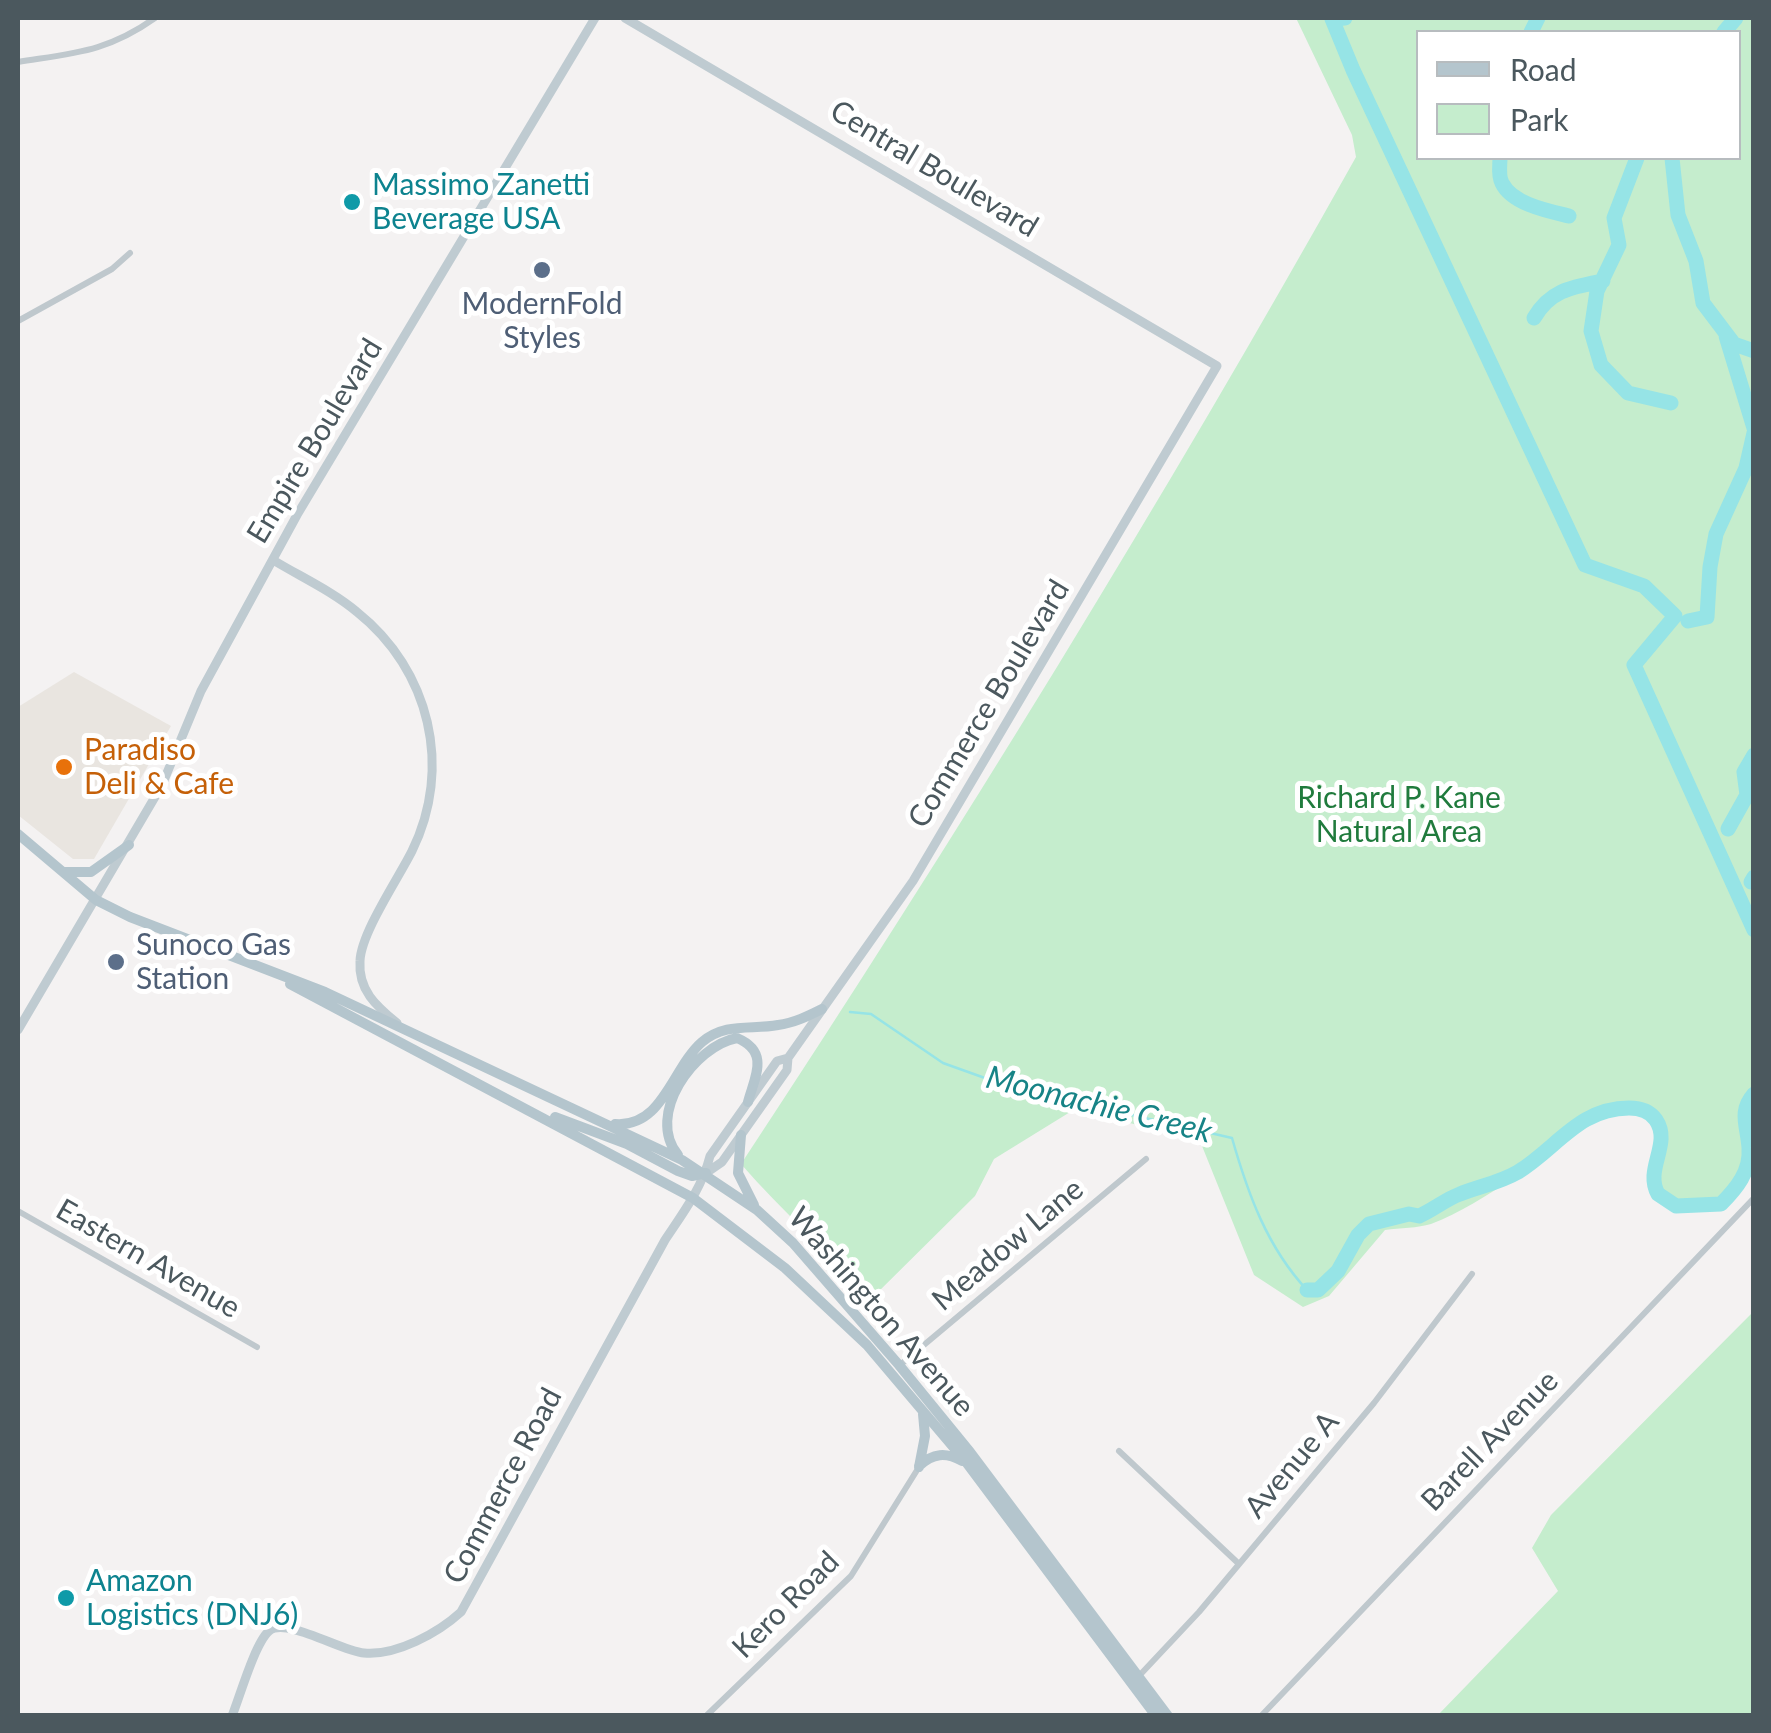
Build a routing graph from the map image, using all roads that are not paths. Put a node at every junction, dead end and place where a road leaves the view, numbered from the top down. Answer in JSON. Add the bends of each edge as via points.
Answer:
{"nodes":[{"id":1,"x":155,"y":18,"type":"edge"},
{"id":2,"x":595,"y":18,"type":"edge"},
{"id":3,"x":625,"y":18,"type":"edge"},
{"id":4,"x":18,"y":62,"type":"edge"},
{"id":5,"x":130,"y":253,"type":"dead end"},
{"id":6,"x":18,"y":321,"type":"edge"},
{"id":7,"x":1217,"y":366,"type":"joint"},
{"id":8,"x":272,"y":560,"type":"junction"},
{"id":9,"x":18,"y":834,"type":"edge"},
{"id":10,"x":129,"y":844,"type":"junction"},
{"id":11,"x":62,"y":872,"type":"junction"},
{"id":12,"x":96,"y":900,"type":"junction"},
{"id":13,"x":240,"y":958,"type":"junction"},
{"id":14,"x":822,"y":1009,"type":"junction"},
{"id":15,"x":18,"y":1030,"type":"edge"},
{"id":16,"x":406,"y":1031,"type":"junction"},
{"id":17,"x":788,"y":1058,"type":"junction"},
{"id":18,"x":748,"y":1102,"type":"junction"},
{"id":19,"x":526,"y":1108,"type":"junction"},
{"id":20,"x":606,"y":1123,"type":"junction"},
{"id":21,"x":741,"y":1134,"type":"junction"},
{"id":22,"x":1146,"y":1159,"type":"dead end"},
{"id":23,"x":682,"y":1160,"type":"junction"},
{"id":24,"x":706,"y":1174,"type":"junction"},
{"id":25,"x":693,"y":1198,"type":"junction"},
{"id":26,"x":1754,"y":1198,"type":"edge"},
{"id":27,"x":756,"y":1210,"type":"junction"},
{"id":28,"x":18,"y":1211,"type":"edge"},
{"id":29,"x":1472,"y":1274,"type":"dead end"},
{"id":30,"x":257,"y":1347,"type":"dead end"},
{"id":31,"x":899,"y":1365,"type":"junction"},
{"id":32,"x":921,"y":1409,"type":"junction"},
{"id":33,"x":1120,"y":1451,"type":"dead end"},
{"id":34,"x":966,"y":1462,"type":"junction"},
{"id":35,"x":919,"y":1467,"type":"junction"},
{"id":36,"x":1240,"y":1564,"type":"junction"},
{"id":37,"x":1137,"y":1678,"type":"junction"},
{"id":38,"x":232,"y":1716,"type":"edge"},
{"id":39,"x":706,"y":1716,"type":"edge"},
{"id":40,"x":1156,"y":1716,"type":"edge"},
{"id":41,"x":1168,"y":1716,"type":"edge"},
{"id":42,"x":1261,"y":1716,"type":"edge"}],
"edges":[{"from":1,"to":4,"type":"street","via":[[104,47]]},
{"from":2,"to":8,"type":"street","name":"Empire Boulevard"},
{"from":3,"to":7,"type":"street","name":"Central Boulevard"},
{"from":5,"to":6,"type":"street"},
{"from":7,"to":14,"type":"street","name":"Commerce Boulevard","via":[[932,849]]},
{"from":8,"to":10,"type":"street","name":"Empire Boulevard"},
{"from":8,"to":16,"type":"street","via":[[370,624],[402,662],[426,715],[433,768],[426,818],[359,964],[368,995]]},
{"from":9,"to":11,"type":"main road","name":"Washington Avenue"},
{"from":10,"to":11,"type":"main road","via":[[91,872]]},
{"from":10,"to":12,"type":"street","name":"Empire Boulevard"},
{"from":11,"to":12,"type":"main road","name":"Washington Avenue"},
{"from":12,"to":13,"type":"main road","name":"Washington Avenue"},
{"from":12,"to":15,"type":"street","name":"Empire Boulevard"},
{"from":13,"to":16,"type":"main road","name":"Washington Avenue"},
{"from":13,"to":19,"type":"main road","name":"Washington Avenue"},
{"from":14,"to":17,"type":"street","name":"Commerce Boulevard"},
{"from":14,"to":20,"type":"main road","via":[[791,1022],[710,1036],[646,1118]]},
{"from":16,"to":20,"type":"main road","name":"Washington Avenue"},
{"from":17,"to":18,"type":"street","name":"Commerce Boulevard","via":[[777,1061]]},
{"from":17,"to":21,"type":"street","name":"Commerce Boulevard","via":[[787,1070]]},
{"from":18,"to":23,"type":"main road","via":[[760,1063],[756,1050],[737,1038],[701,1054],[669,1106],[667,1128]]},
{"from":18,"to":24,"type":"street","name":"Commerce Boulevard","via":[[710,1156]]},
{"from":19,"to":24,"type":"main road","via":[[692,1176]]},
{"from":19,"to":25,"type":"main road","name":"Washington Avenue"},
{"from":20,"to":23,"type":"main road","name":"Washington Avenue"},
{"from":21,"to":24,"type":"street","name":"Commerce Boulevard"},
{"from":21,"to":27,"type":"main road","via":[[738,1174]]},
{"from":22,"to":31,"type":"street","name":"Meadow Lane"},
{"from":23,"to":24,"type":"main road","name":"Washington Avenue"},
{"from":24,"to":25,"type":"street","name":"Commerce Road"},
{"from":24,"to":27,"type":"main road","name":"Washington Avenue"},
{"from":25,"to":32,"type":"main road","name":"Washington Avenue","via":[[825,1304]]},
{"from":25,"to":38,"type":"street","name":"Commerce Road","via":[[461,1612],[438,1629],[375,1653],[273,1628]]},
{"from":26,"to":42,"type":"street","name":"Barell Avenue"},
{"from":27,"to":31,"type":"main road","name":"Washington Avenue","via":[[793,1242]]},
{"from":28,"to":30,"type":"street","name":"Eastern Avenue"},
{"from":29,"to":36,"type":"street","name":"Avenue A"},
{"from":31,"to":37,"type":"main road","name":"Washington Avenue"},
{"from":32,"to":34,"type":"main road","name":"Washington Avenue"},
{"from":32,"to":35,"type":"main road","via":[[926,1422]]},
{"from":33,"to":36,"type":"street"},
{"from":34,"to":35,"type":"main road","via":[[942,1454]]},
{"from":34,"to":40,"type":"main road","name":"Washington Avenue"},
{"from":35,"to":39,"type":"street","name":"Kero Road","via":[[851,1576]]},
{"from":36,"to":37,"type":"street","name":"Avenue A"},
{"from":37,"to":41,"type":"main road","name":"Washington Avenue"}]}
